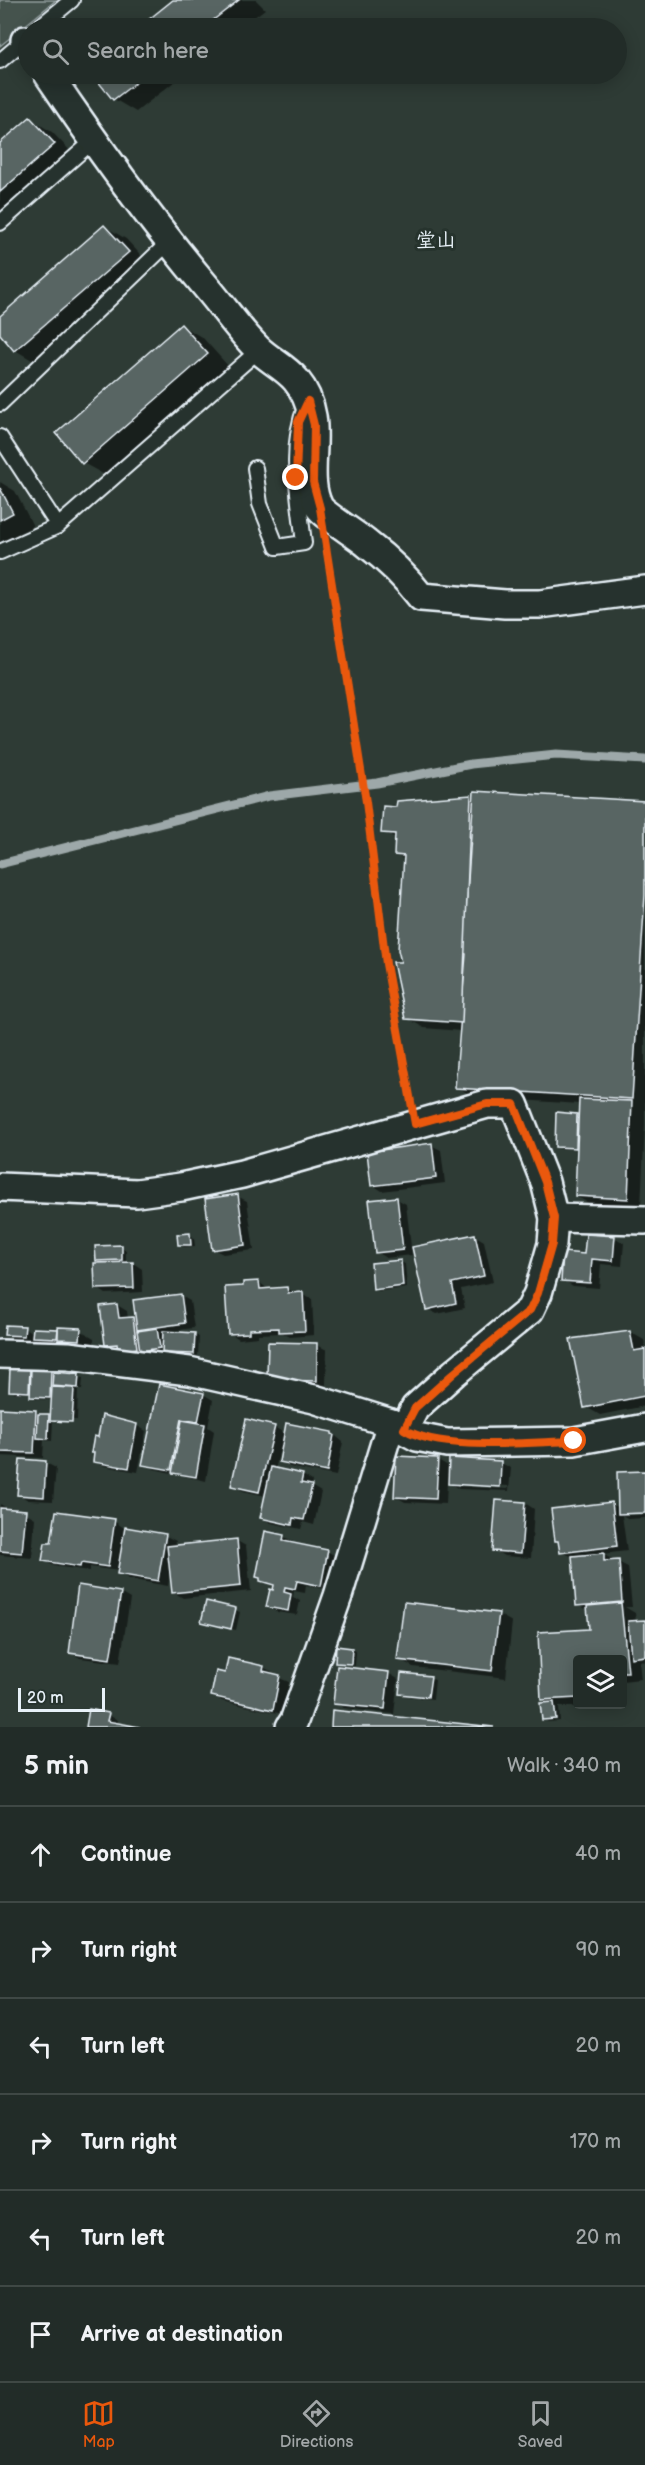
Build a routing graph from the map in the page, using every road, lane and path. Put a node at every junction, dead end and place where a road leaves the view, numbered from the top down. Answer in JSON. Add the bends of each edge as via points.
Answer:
{"nodes":[{"id":1,"x":72,"y":0,"type":"edge"},
{"id":2,"x":52,"y":18,"type":"edge"},
{"id":3,"x":18,"y":47,"type":"edge"},
{"id":4,"x":0,"y":61,"type":"edge"},
{"id":5,"x":55,"y":84,"type":"edge"},
{"id":6,"x":93,"y":141,"type":"junction"},
{"id":7,"x":0,"y":223,"type":"edge"},
{"id":8,"x":169,"y":243,"type":"junction"},
{"id":9,"x":258,"y":350,"type":"junction"},
{"id":10,"x":308,"y":401,"type":"junction"},
{"id":11,"x":0,"y":404,"type":"edge"},
{"id":12,"x":0,"y":437,"type":"edge"},
{"id":13,"x":255,"y":468,"type":"dead end"},
{"id":14,"x":320,"y":508,"type":"junction"},
{"id":15,"x":58,"y":526,"type":"junction"},
{"id":16,"x":0,"y":552,"type":"edge"},
{"id":17,"x":645,"y":590,"type":"edge"},
{"id":18,"x":415,"y":1124,"type":"junction"},
{"id":19,"x":0,"y":1187,"type":"edge"},
{"id":20,"x":554,"y":1218,"type":"junction"},
{"id":21,"x":645,"y":1220,"type":"edge"},
{"id":22,"x":0,"y":1354,"type":"edge"},
{"id":23,"x":398,"y":1426,"type":"junction"},
{"id":24,"x":645,"y":1428,"type":"edge"},
{"id":25,"x":290,"y":1727,"type":"edge"}],
"edges":[{"from":1,"to":2,"type":"lane"},
{"from":3,"to":4,"type":"lane"},
{"from":5,"to":6,"type":"street"},
{"from":6,"to":7,"type":"lane"},
{"from":6,"to":8,"type":"street"},
{"from":8,"to":9,"type":"street"},
{"from":8,"to":11,"type":"lane"},
{"from":9,"to":10,"type":"street","via":[[296,380]]},
{"from":9,"to":15,"type":"lane"},
{"from":10,"to":13,"type":"lane","via":[[298,422],[296,478],[304,543],[277,547],[260,504]]},
{"from":10,"to":14,"type":"street","via":[[314,425],[313,482]]},
{"from":12,"to":15,"type":"lane"},
{"from":14,"to":17,"type":"street","via":[[404,575],[421,597],[540,604]]},
{"from":14,"to":18,"type":"path","via":[[360,760],[386,964]]},
{"from":15,"to":16,"type":"lane"},
{"from":18,"to":19,"type":"street","via":[[242,1174],[181,1187],[137,1193]]},
{"from":18,"to":20,"type":"street","via":[[487,1104],[514,1104],[545,1182]]},
{"from":20,"to":21,"type":"street"},
{"from":20,"to":23,"type":"street","via":[[552,1244],[530,1310]]},
{"from":22,"to":23,"type":"street","via":[[68,1356],[189,1371],[314,1400]]},
{"from":23,"to":24,"type":"street","via":[[417,1437],[447,1443],[574,1441]]},
{"from":23,"to":25,"type":"street"}]}
